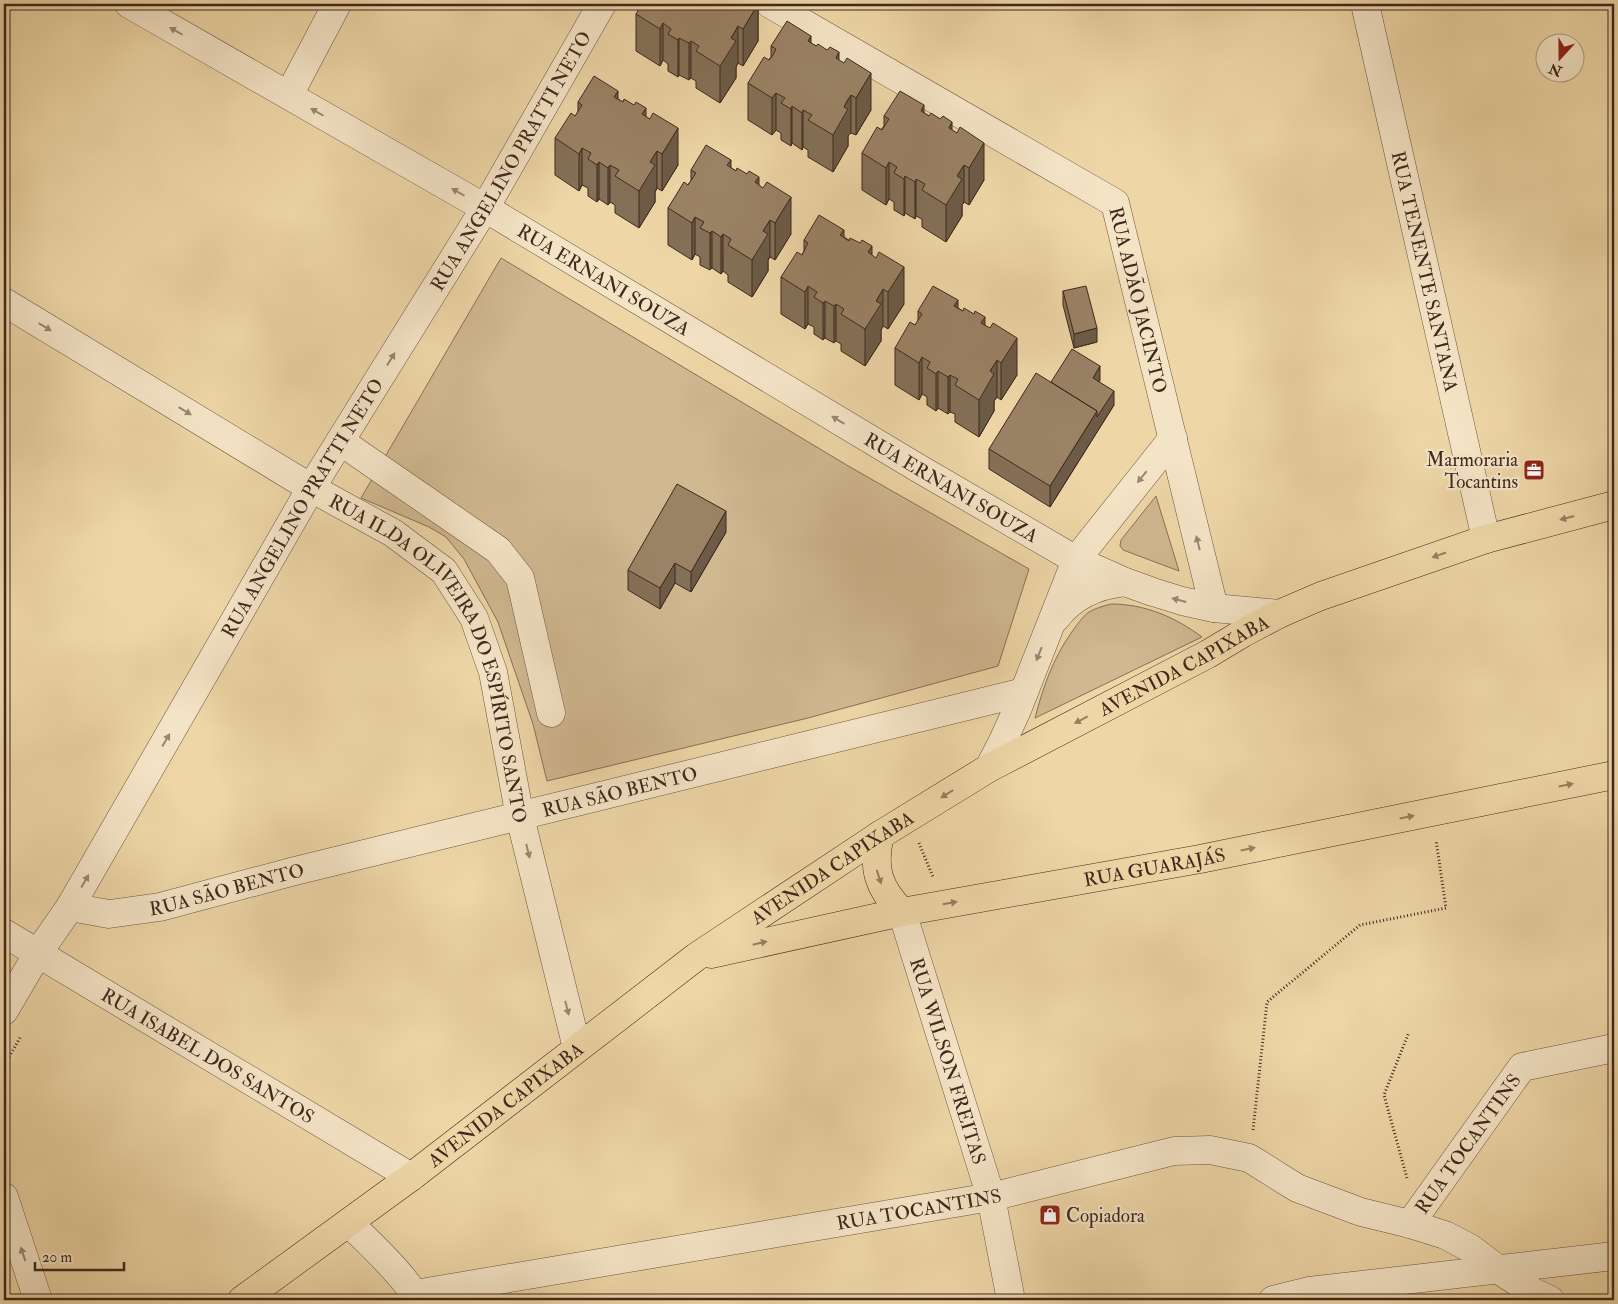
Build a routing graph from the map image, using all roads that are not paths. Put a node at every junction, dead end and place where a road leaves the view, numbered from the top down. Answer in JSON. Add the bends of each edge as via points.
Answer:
{"nodes":[{"id":1,"x":129,"y":4,"type":"edge"},
{"id":2,"x":337,"y":4,"type":"edge"},
{"id":3,"x":602,"y":4,"type":"edge"},
{"id":4,"x":770,"y":4,"type":"edge"},
{"id":5,"x":1365,"y":4,"type":"edge"},
{"id":6,"x":288,"y":95,"type":"junction"},
{"id":7,"x":485,"y":208,"type":"junction"},
{"id":8,"x":4,"y":302,"type":"edge"},
{"id":9,"x":1173,"y":438,"type":"junction"},
{"id":10,"x":340,"y":441,"type":"junction"},
{"id":11,"x":311,"y":488,"type":"junction"},
{"id":12,"x":1614,"y":506,"type":"edge"},
{"id":13,"x":1486,"y":539,"type":"junction"},
{"id":14,"x":1076,"y":560,"type":"junction"},
{"id":15,"x":1125,"y":582,"type":"junction"},
{"id":16,"x":1214,"y":608,"type":"junction"},
{"id":17,"x":1278,"y":614,"type":"junction"},
{"id":18,"x":1050,"y":625,"type":"junction"},
{"id":19,"x":1024,"y":692,"type":"junction"},
{"id":20,"x":551,"y":713,"type":"dead end"},
{"id":21,"x":989,"y":768,"type":"junction"},
{"id":22,"x":1614,"y":775,"type":"edge"},
{"id":23,"x":520,"y":816,"type":"junction"},
{"id":24,"x":880,"y":835,"type":"junction"},
{"id":25,"x":70,"y":907,"type":"junction"},
{"id":26,"x":902,"y":912,"type":"junction"},
{"id":27,"x":4,"y":934,"type":"edge"},
{"id":28,"x":38,"y":953,"type":"junction"},
{"id":29,"x":696,"y":958,"type":"junction"},
{"id":30,"x":4,"y":1012,"type":"edge"},
{"id":31,"x":577,"y":1048,"type":"junction"},
{"id":32,"x":1614,"y":1048,"type":"edge"},
{"id":33,"x":411,"y":1177,"type":"junction"},
{"id":34,"x":4,"y":1197,"type":"edge"},
{"id":35,"x":991,"y":1197,"type":"junction"},
{"id":36,"x":1413,"y":1218,"type":"junction"},
{"id":37,"x":349,"y":1223,"type":"junction"},
{"id":38,"x":1614,"y":1256,"type":"edge"},
{"id":39,"x":1499,"y":1270,"type":"junction"},
{"id":40,"x":416,"y":1297,"type":"edge"},
{"id":41,"x":38,"y":1300,"type":"edge"},
{"id":42,"x":242,"y":1300,"type":"edge"},
{"id":43,"x":1011,"y":1300,"type":"edge"},
{"id":44,"x":1273,"y":1300,"type":"edge"},
{"id":45,"x":1550,"y":1300,"type":"edge"}],
"edges":[{"from":6,"to":1,"type":"street","name":"RUA ERNANI SOUZA","one_way":true},
{"from":2,"to":6,"type":"street"},
{"from":3,"to":7,"type":"street","name":"RUA ANGELINO PRATTI NETO"},
{"from":4,"to":9,"type":"street","name":"RUA ADÃO JACINTO","via":[[1115,203]]},
{"from":5,"to":13,"type":"street","name":"RUA TENENTE SANTANA"},
{"from":7,"to":6,"type":"street","name":"RUA ERNANI SOUZA","one_way":true},
{"from":10,"to":7,"type":"street","name":"RUA ANGELINO PRATTI NETO","one_way":true},
{"from":14,"to":7,"type":"street","name":"RUA ERNANI SOUZA","one_way":true},
{"from":8,"to":11,"type":"street","name":"RUA ILDA OLIVEIRA DO ESPÍRITO SANTO","one_way":true},
{"from":9,"to":14,"type":"street","one_way":true},
{"from":16,"to":9,"type":"street","name":"RUA ADÃO JACINTO","one_way":true},
{"from":10,"to":11,"type":"street","name":"RUA ANGELINO PRATTI NETO"},
{"from":10,"to":20,"type":"street","via":[[498,550],[520,578]]},
{"from":11,"to":23,"type":"street","name":"RUA ILDA OLIVEIRA DO ESPÍRITO SANTO","via":[[393,534],[444,570],[474,618],[493,672]]},
{"from":25,"to":11,"type":"street","name":"RUA ANGELINO PRATTI NETO","one_way":true},
{"from":12,"to":13,"type":"main road","name":"AVENIDA CAPIXABA","one_way":true},
{"from":13,"to":17,"type":"main road","name":"AVENIDA CAPIXABA","one_way":true},
{"from":14,"to":15,"type":"street","name":"RUA ERNANI SOUZA"},
{"from":14,"to":18,"type":"street"},
{"from":16,"to":15,"type":"street","name":"RUA ERNANI SOUZA","one_way":true},
{"from":15,"to":18,"type":"street","via":[[1102,586],[1081,595]]},
{"from":16,"to":17,"type":"street","name":"RUA ERNANI SOUZA"},
{"from":17,"to":21,"type":"main road","name":"AVENIDA CAPIXABA","one_way":true},
{"from":18,"to":19,"type":"street","one_way":true},
{"from":19,"to":21,"type":"street"},
{"from":19,"to":23,"type":"street","name":"RUA SÃO BENTO"},
{"from":21,"to":24,"type":"main road","name":"AVENIDA CAPIXABA","one_way":true},
{"from":26,"to":22,"type":"main road","name":"RUA GUARAJÁS","one_way":true,"via":[[1200,859]]},
{"from":23,"to":25,"type":"street","name":"RUA SÃO BENTO","via":[[160,907],[109,914]]},
{"from":23,"to":31,"type":"street","name":"RUA ILDA OLIVEIRA DO ESPÍRITO SANTO","one_way":true},
{"from":24,"to":26,"type":"main road","one_way":true,"via":[[876,869],[890,899]]},
{"from":24,"to":29,"type":"main road","name":"AVENIDA CAPIXABA"},
{"from":25,"to":28,"type":"street","name":"RUA ANGELINO PRATTI NETO"},
{"from":29,"to":26,"type":"main road","name":"RUA GUARAJÁS","one_way":true},
{"from":26,"to":35,"type":"street","name":"RUA WILSON FREITAS"},
{"from":27,"to":28,"type":"street","name":"RUA ISABEL DOS SANTOS"},
{"from":28,"to":30,"type":"street","name":"RUA ANGELINO PRATTI NETO"},
{"from":28,"to":33,"type":"street","name":"RUA ISABEL DOS SANTOS"},
{"from":29,"to":31,"type":"main road","name":"AVENIDA CAPIXABA"},
{"from":31,"to":33,"type":"main road","name":"AVENIDA CAPIXABA"},
{"from":32,"to":36,"type":"street","name":"RUA TOCANTINS","via":[[1522,1067]]},
{"from":33,"to":37,"type":"main road","name":"AVENIDA CAPIXABA"},
{"from":41,"to":34,"type":"street","one_way":true},
{"from":35,"to":36,"type":"street","name":"RUA TOCANTINS","via":[[1174,1151],[1210,1150],[1249,1158],[1297,1188],[1361,1212]]},
{"from":35,"to":40,"type":"street","name":"RUA TOCANTINS"},
{"from":35,"to":43,"type":"street","name":"RUA WILSON FREITAS"},
{"from":36,"to":39,"type":"street","name":"RUA TOCANTINS","via":[[1470,1248]]},
{"from":37,"to":40,"type":"street"},
{"from":37,"to":42,"type":"main road","name":"AVENIDA CAPIXABA"},
{"from":38,"to":39,"type":"street"},
{"from":39,"to":44,"type":"street","via":[[1309,1292]]},
{"from":39,"to":45,"type":"street","name":"RUA TOCANTINS"}]}
